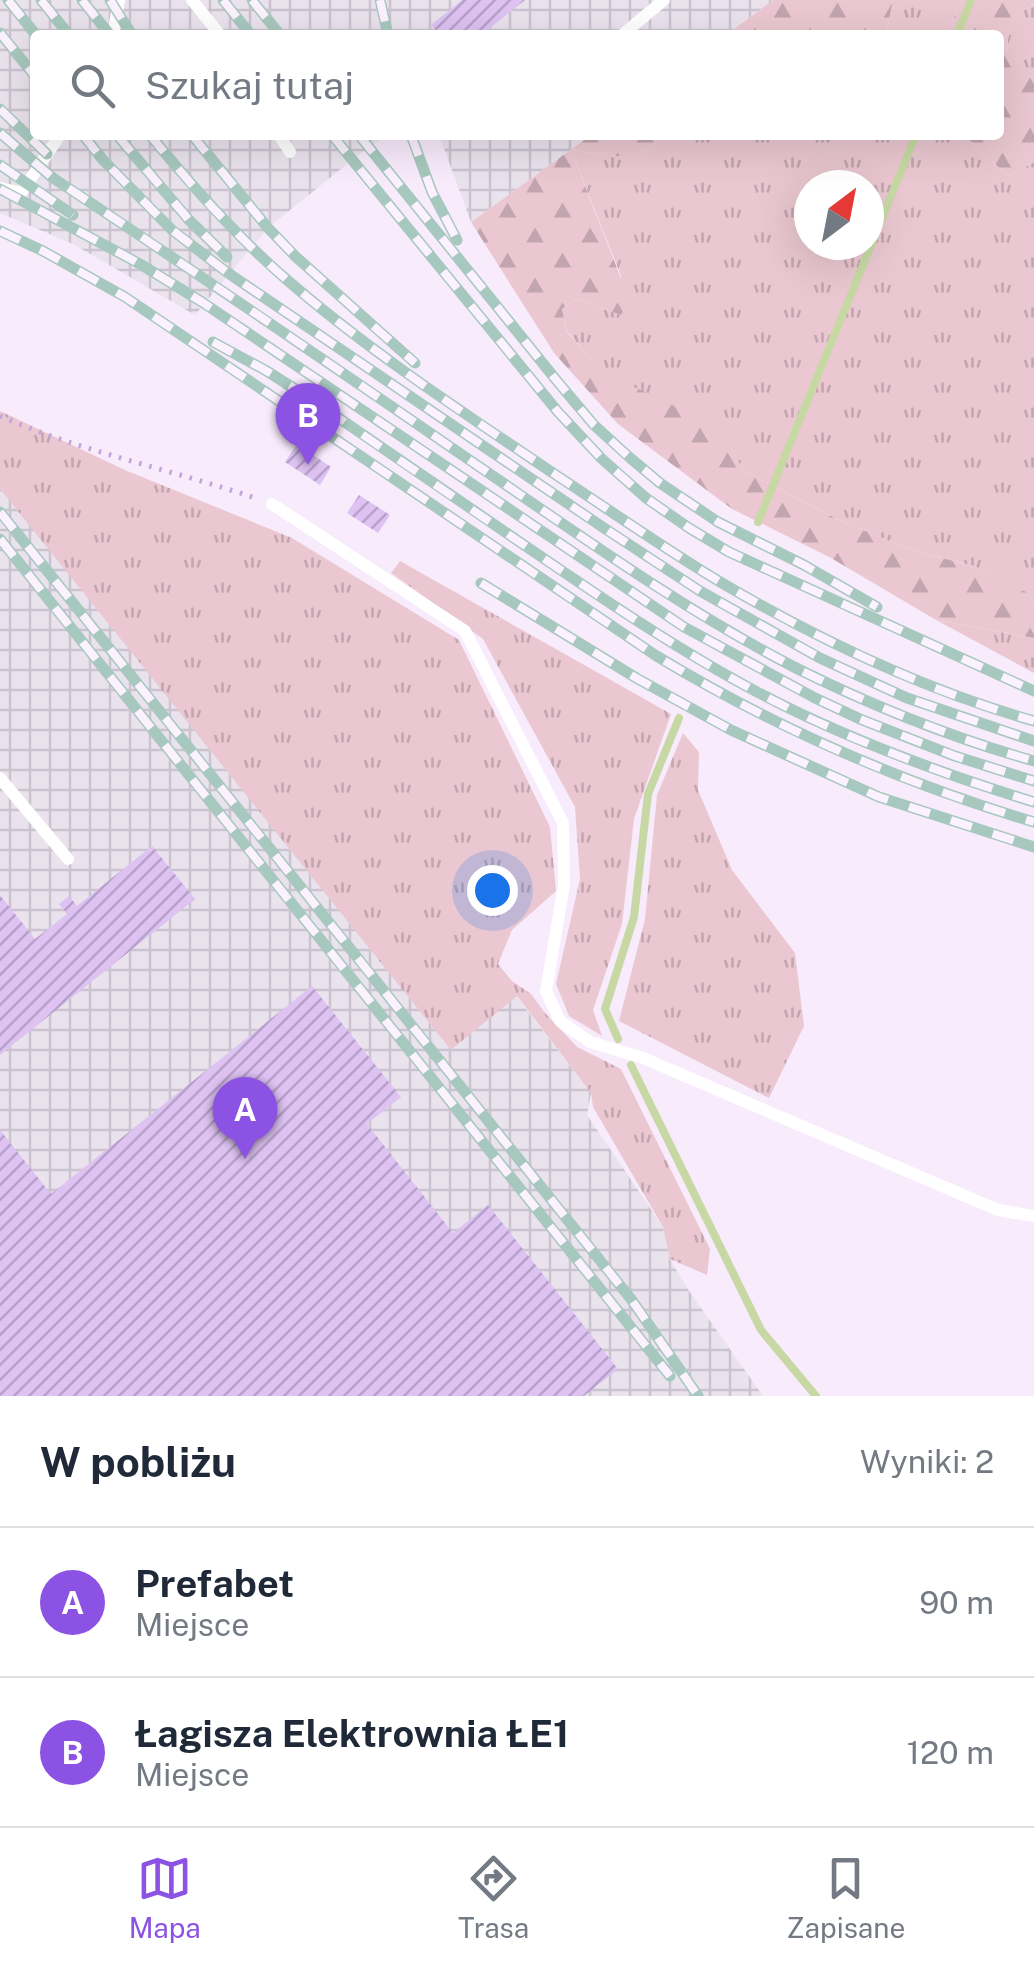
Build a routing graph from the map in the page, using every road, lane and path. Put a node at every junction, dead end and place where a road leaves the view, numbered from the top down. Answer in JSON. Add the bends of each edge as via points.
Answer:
{"nodes":[{"id":1,"x":120,"y":0,"type":"edge"},
{"id":2,"x":192,"y":0,"type":"edge"},
{"id":3,"x":664,"y":0,"type":"edge"},
{"id":4,"x":115,"y":30,"type":"edge"},
{"id":5,"x":216,"y":30,"type":"edge"},
{"id":6,"x":628,"y":30,"type":"edge"},
{"id":7,"x":57,"y":140,"type":"edge"},
{"id":8,"x":282,"y":140,"type":"edge"},
{"id":9,"x":290,"y":152,"type":"dead end"},
{"id":10,"x":0,"y":188,"type":"edge"},
{"id":11,"x":0,"y":416,"type":"edge"},
{"id":12,"x":272,"y":504,"type":"joint"},
{"id":13,"x":0,"y":778,"type":"edge"},
{"id":14,"x":68,"y":859,"type":"dead end"},
{"id":15,"x":1034,"y":1216,"type":"edge"}],
"edges":[{"from":1,"to":4,"type":"lane"},
{"from":2,"to":5,"type":"lane"},
{"from":3,"to":6,"type":"lane"},
{"from":7,"to":10,"type":"lane","via":[[20,193]]},
{"from":8,"to":9,"type":"lane"},
{"from":11,"to":12,"type":"path"},
{"from":12,"to":15,"type":"lane","via":[[465,631],[563,823],[564,885],[546,992],[560,1021],[590,1042],[643,1058],[998,1210]]},
{"from":13,"to":14,"type":"lane"}]}
